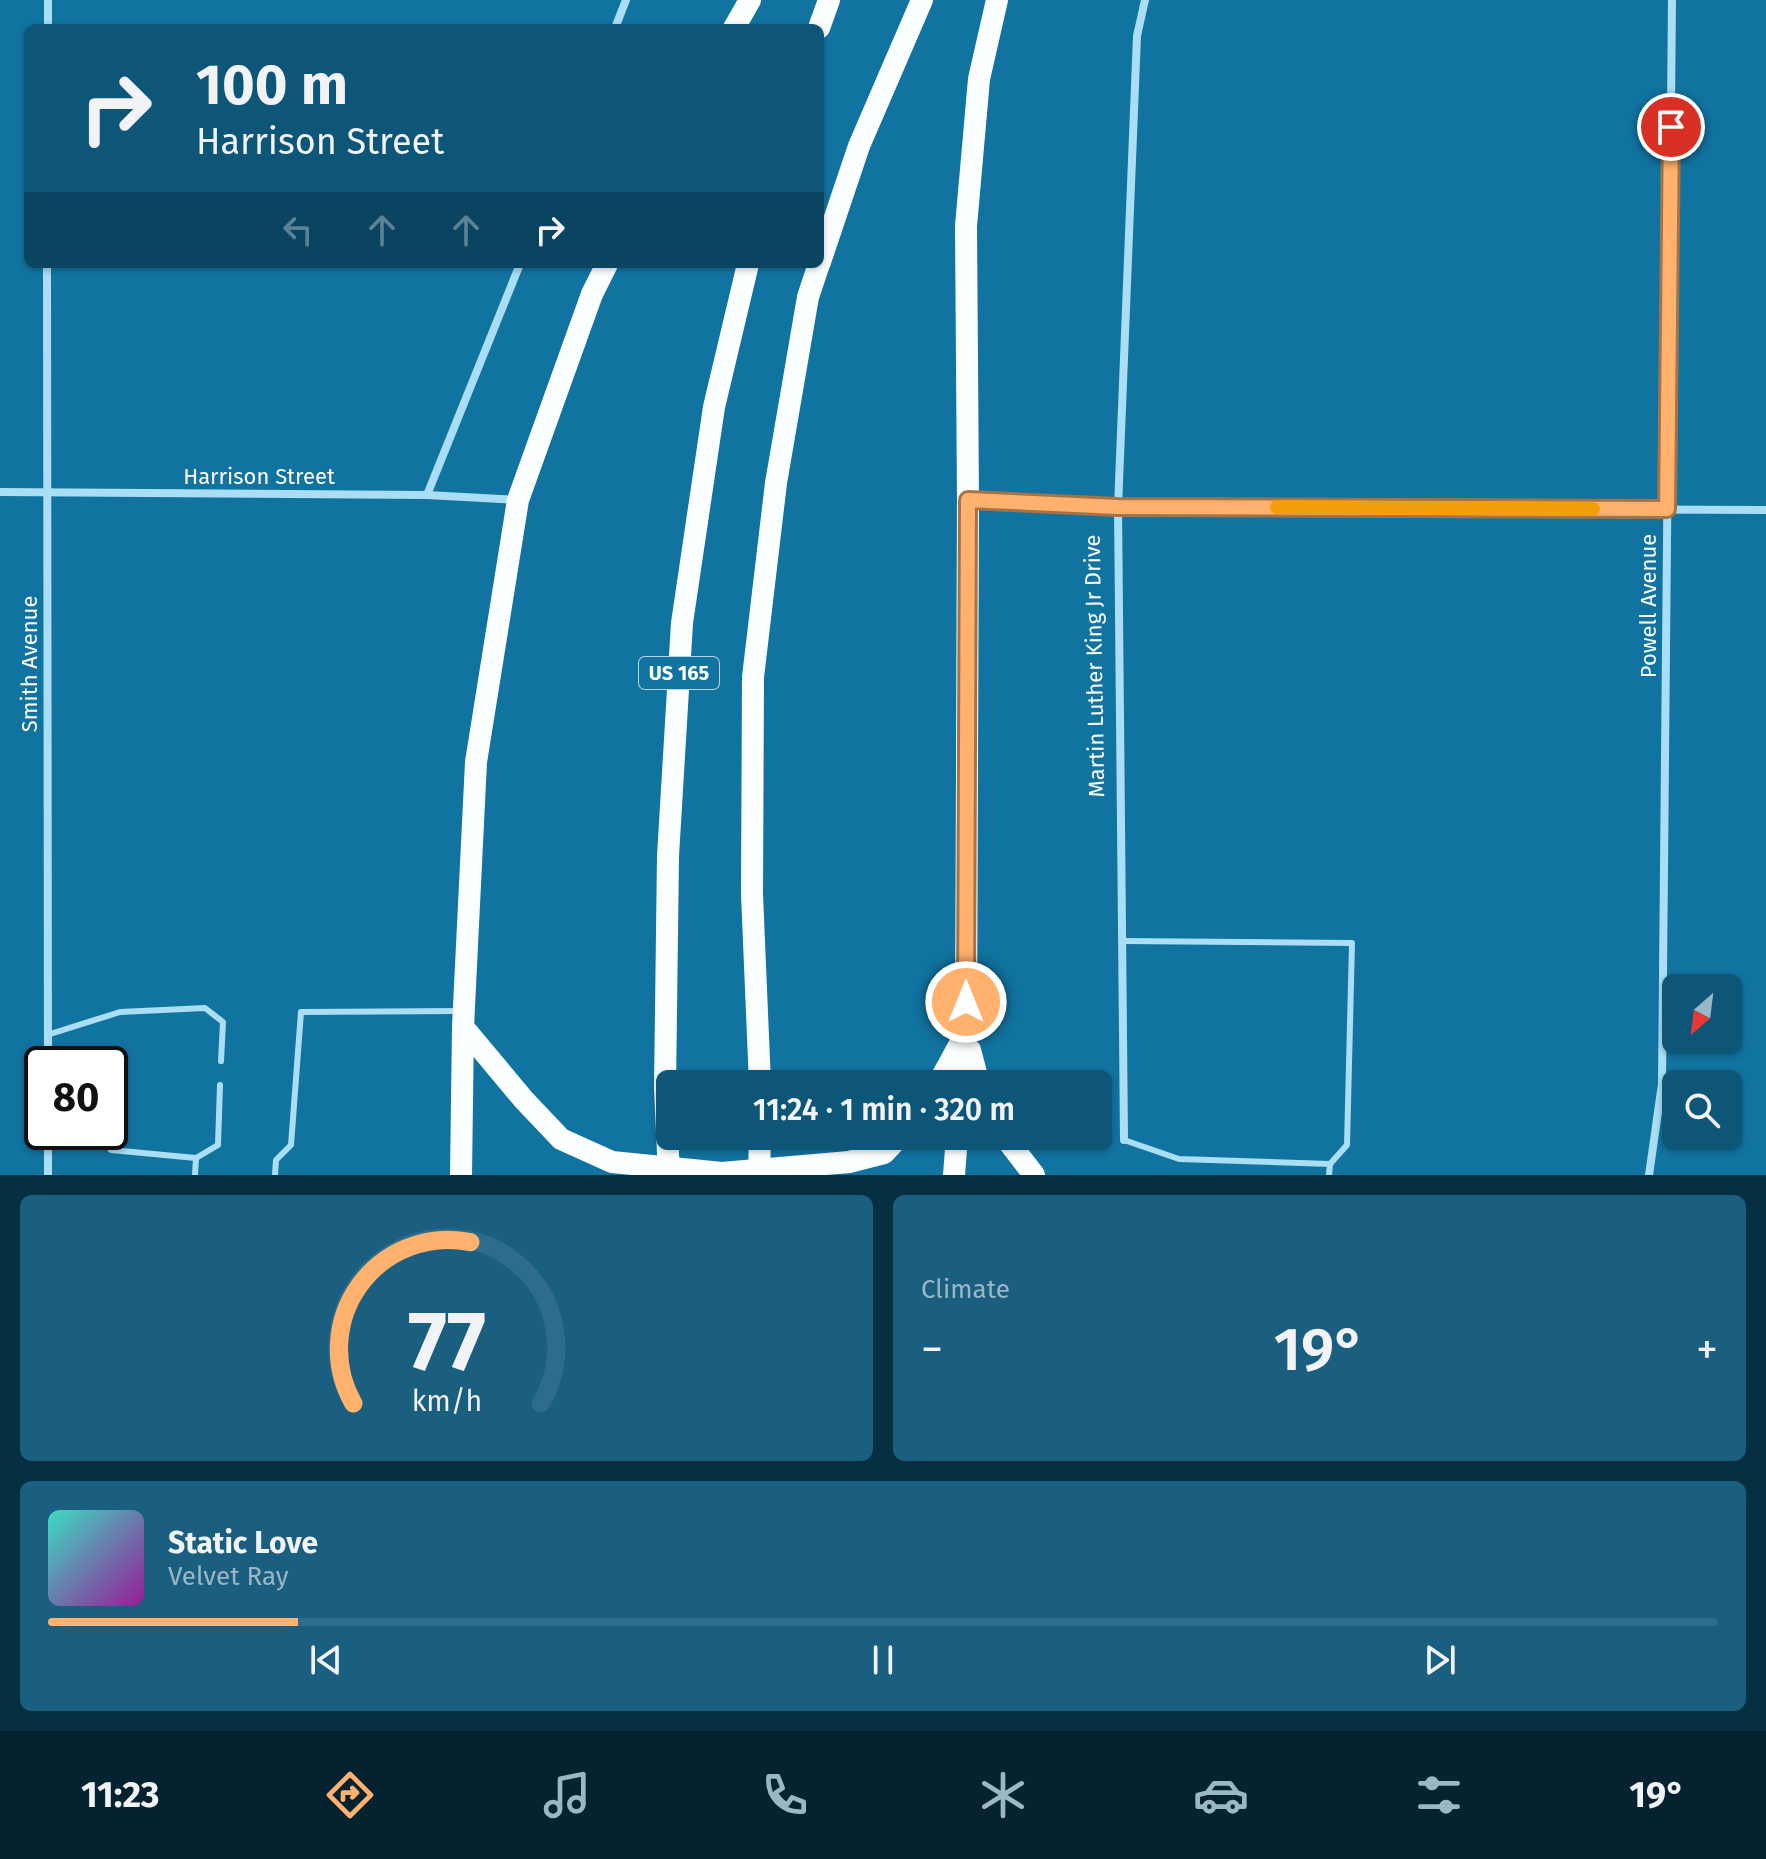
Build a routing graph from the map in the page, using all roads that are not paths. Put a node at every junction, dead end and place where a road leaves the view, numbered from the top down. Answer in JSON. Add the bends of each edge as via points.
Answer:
{"nodes":[{"id":1,"x":48,"y":0,"type":"edge"},
{"id":2,"x":626,"y":0,"type":"edge"},
{"id":3,"x":750,"y":0,"type":"edge"},
{"id":4,"x":829,"y":0,"type":"edge"},
{"id":5,"x":922,"y":0,"type":"edge"},
{"id":6,"x":997,"y":0,"type":"edge"},
{"id":7,"x":1145,"y":0,"type":"edge"},
{"id":8,"x":1672,"y":0,"type":"edge"},
{"id":9,"x":48,"y":24,"type":"edge"},
{"id":10,"x":617,"y":24,"type":"edge"},
{"id":11,"x":736,"y":24,"type":"edge"},
{"id":12,"x":820,"y":24,"type":"edge"},
{"id":13,"x":824,"y":251,"type":"edge"},
{"id":14,"x":47,"y":268,"type":"edge"},
{"id":15,"x":518,"y":268,"type":"edge"},
{"id":16,"x":605,"y":268,"type":"edge"},
{"id":17,"x":747,"y":268,"type":"edge"},
{"id":18,"x":818,"y":268,"type":"edge"},
{"id":19,"x":0,"y":492,"type":"edge"},
{"id":20,"x":46,"y":492,"type":"junction"},
{"id":21,"x":427,"y":495,"type":"junction"},
{"id":22,"x":518,"y":500,"type":"junction"},
{"id":23,"x":968,"y":500,"type":"junction"},
{"id":24,"x":1118,"y":507,"type":"junction"},
{"id":25,"x":1667,"y":509,"type":"junction"},
{"id":26,"x":1766,"y":510,"type":"edge"},
{"id":27,"x":1123,"y":941,"type":"junction"},
{"id":28,"x":463,"y":1019,"type":"junction"},
{"id":29,"x":966,"y":1033,"type":"junction"},
{"id":30,"x":47,"y":1035,"type":"junction"},
{"id":31,"x":47,"y":1046,"type":"edge"},
{"id":32,"x":221,"y":1061,"type":"dead end"},
{"id":33,"x":760,"y":1070,"type":"edge"},
{"id":34,"x":946,"y":1070,"type":"edge"},
{"id":35,"x":962,"y":1070,"type":"edge"},
{"id":36,"x":975,"y":1070,"type":"edge"},
{"id":37,"x":220,"y":1085,"type":"dead end"},
{"id":38,"x":1124,"y":1140,"type":"joint"},
{"id":39,"x":48,"y":1150,"type":"edge"},
{"id":40,"x":111,"y":1150,"type":"edge"},
{"id":41,"x":760,"y":1150,"type":"edge"},
{"id":42,"x":887,"y":1150,"type":"edge"},
{"id":43,"x":956,"y":1150,"type":"edge"},
{"id":44,"x":1014,"y":1150,"type":"edge"},
{"id":45,"x":196,"y":1158,"type":"junction"},
{"id":46,"x":1330,"y":1164,"type":"junction"},
{"id":47,"x":48,"y":1175,"type":"edge"},
{"id":48,"x":195,"y":1175,"type":"edge"},
{"id":49,"x":275,"y":1175,"type":"edge"},
{"id":50,"x":461,"y":1175,"type":"edge"},
{"id":51,"x":669,"y":1175,"type":"edge"},
{"id":52,"x":759,"y":1175,"type":"edge"},
{"id":53,"x":954,"y":1175,"type":"edge"},
{"id":54,"x":1034,"y":1175,"type":"edge"},
{"id":55,"x":1329,"y":1175,"type":"edge"},
{"id":56,"x":1647,"y":1175,"type":"edge"}],
"edges":[{"from":1,"to":9,"type":"street"},
{"from":2,"to":10,"type":"street"},
{"from":3,"to":11,"type":"highway"},
{"from":4,"to":12,"type":"highway"},
{"from":5,"to":13,"type":"highway","via":[[859,146]]},
{"from":6,"to":23,"type":"highway","via":[[979,79],[966,226]]},
{"from":7,"to":24,"type":"street","name":"Martin Luther King Jr Drive","via":[[1137,36]]},
{"from":8,"to":25,"type":"street","name":"Powell Avenue"},
{"from":14,"to":20,"type":"street","name":"Smith Avenue"},
{"from":15,"to":21,"type":"street"},
{"from":16,"to":22,"type":"highway"},
{"from":17,"to":51,"type":"highway","number":"US 165","bridge":true,"via":[[714,407],[682,623],[668,856]]},
{"from":18,"to":33,"type":"highway","via":[[808,297],[776,483],[753,677],[752,894]]},
{"from":19,"to":20,"type":"street","name":"Harrison Street"},
{"from":20,"to":21,"type":"street","name":"Harrison Street"},
{"from":20,"to":30,"type":"street","name":"Smith Avenue"},
{"from":21,"to":22,"type":"street","name":"Harrison Street"},
{"from":22,"to":28,"type":"highway","via":[[476,762]]},
{"from":23,"to":24,"type":"street"},
{"from":23,"to":29,"type":"highway"},
{"from":24,"to":25,"type":"street"},
{"from":24,"to":27,"type":"street","name":"Martin Luther King Jr Drive"},
{"from":25,"to":26,"type":"street"},
{"from":25,"to":56,"type":"street","name":"Powell Avenue","via":[[1662,1084]]},
{"from":27,"to":38,"type":"street","name":"Martin Luther King Jr Drive"},
{"from":27,"to":46,"type":"lane","via":[[1352,943],[1347,1145]]},
{"from":28,"to":42,"type":"highway","via":[[561,1139],[612,1162],[722,1173],[835,1163]]},
{"from":28,"to":49,"type":"lane","via":[[301,1012],[291,1145],[276,1160]]},
{"from":28,"to":50,"type":"highway"},
{"from":29,"to":34,"type":"highway"},
{"from":29,"to":35,"type":"highway"},
{"from":29,"to":36,"type":"highway"},
{"from":30,"to":31,"type":"street","name":"Smith Avenue"},
{"from":30,"to":32,"type":"lane","via":[[120,1012],[205,1008],[223,1022]]},
{"from":37,"to":45,"type":"lane","via":[[218,1145]]},
{"from":38,"to":46,"type":"lane","via":[[1179,1159]]},
{"from":39,"to":47,"type":"street"},
{"from":40,"to":45,"type":"lane"},
{"from":41,"to":52,"type":"highway","bridge":true},
{"from":43,"to":53,"type":"highway"},
{"from":44,"to":54,"type":"highway"},
{"from":45,"to":48,"type":"lane"},
{"from":46,"to":55,"type":"lane"}]}
